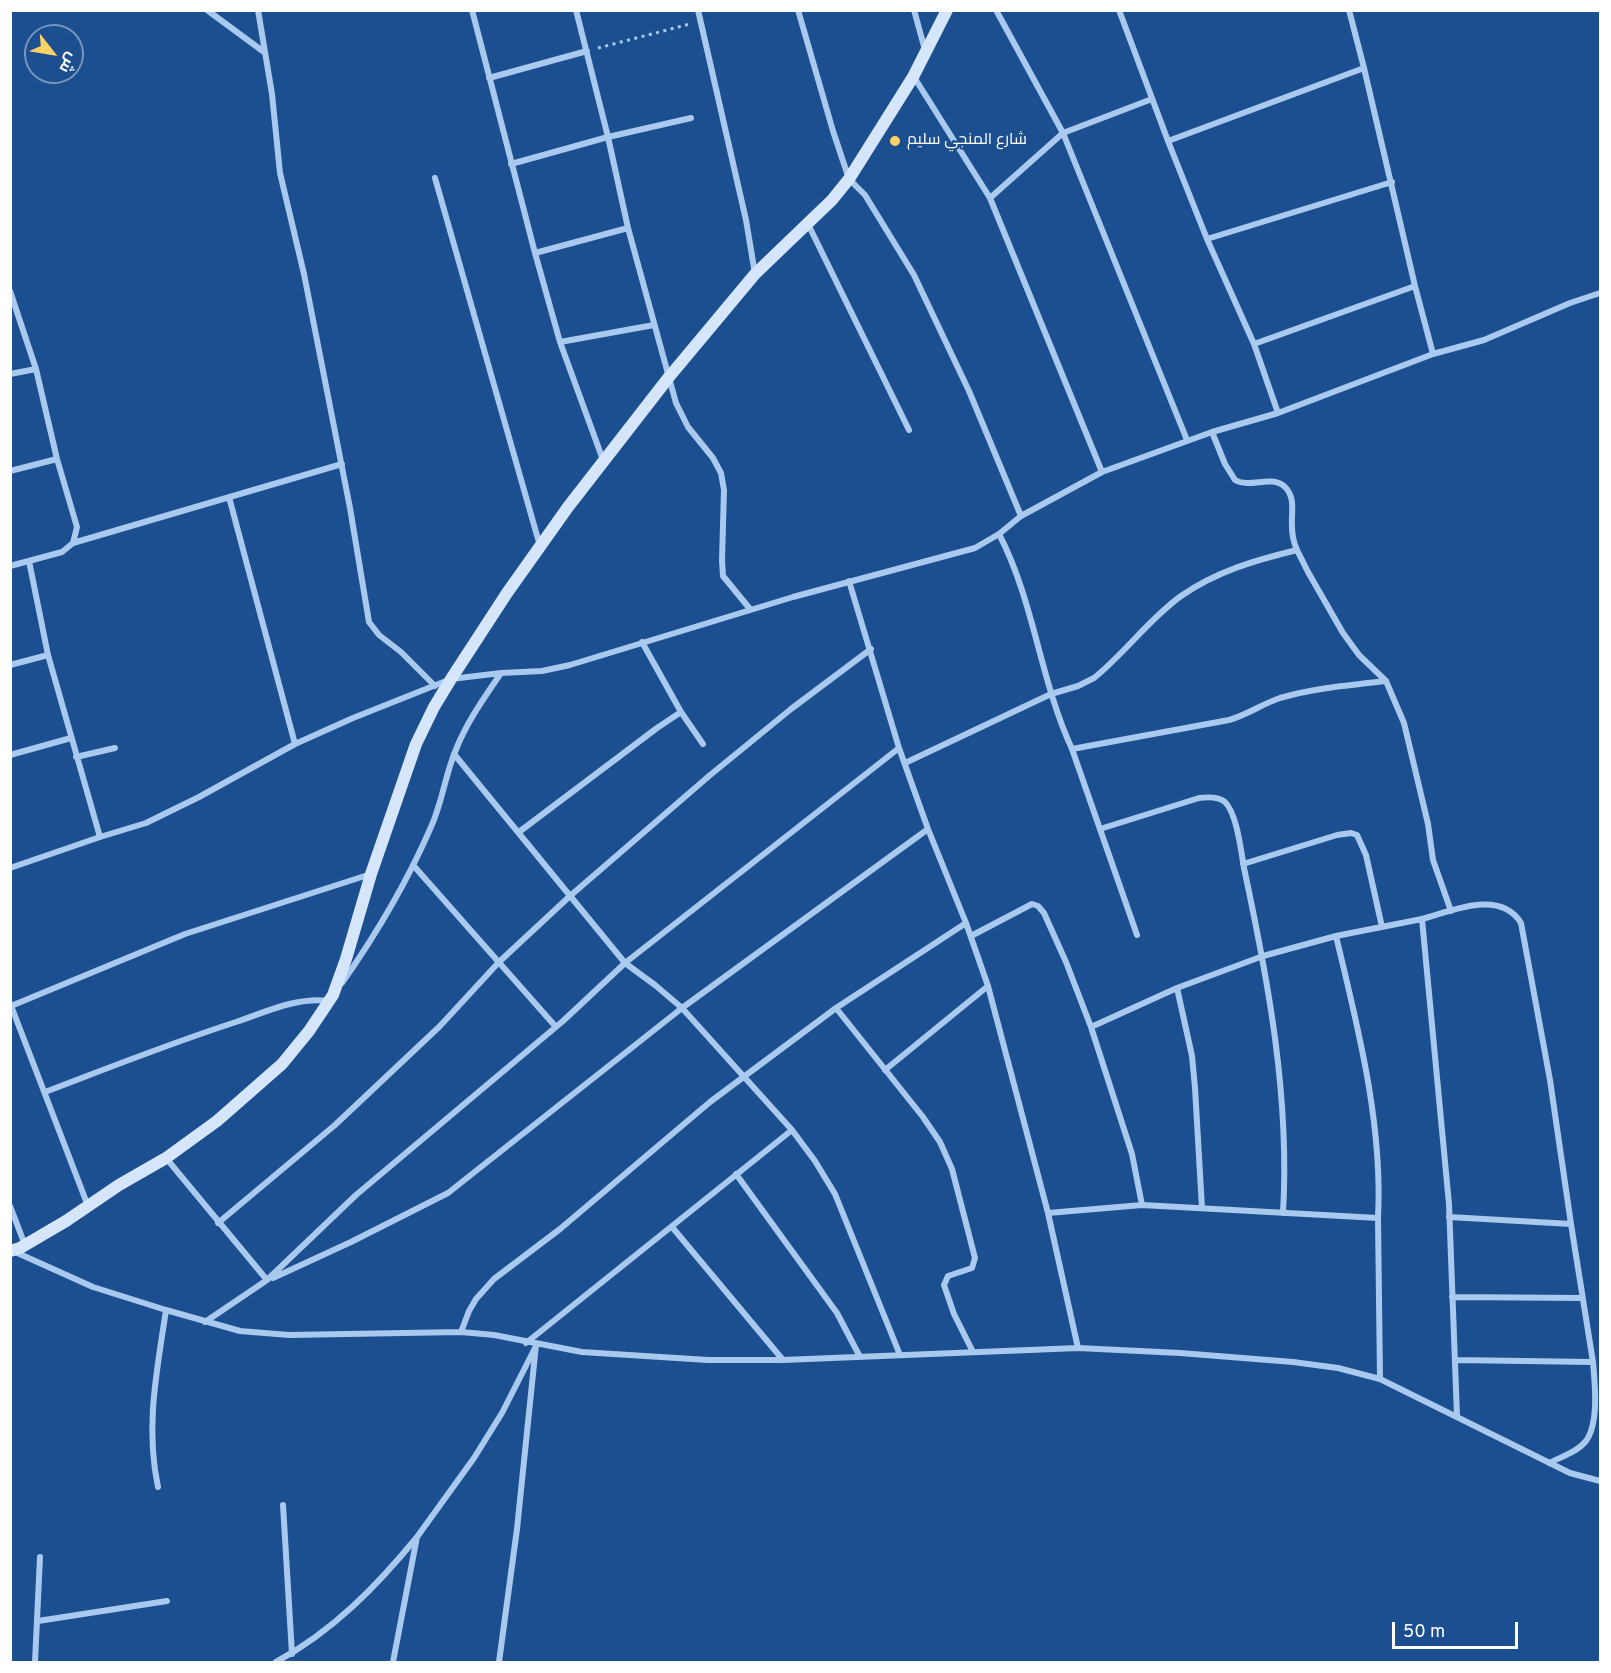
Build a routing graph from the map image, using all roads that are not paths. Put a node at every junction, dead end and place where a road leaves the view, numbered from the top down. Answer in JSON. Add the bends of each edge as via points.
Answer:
{"nodes":[{"id":1,"x":207,"y":10,"type":"edge"},
{"id":2,"x":258,"y":10,"type":"edge"},
{"id":3,"x":472,"y":10,"type":"edge"},
{"id":4,"x":576,"y":10,"type":"edge"},
{"id":5,"x":698,"y":10,"type":"edge"},
{"id":6,"x":798,"y":10,"type":"edge"},
{"id":7,"x":914,"y":10,"type":"edge"},
{"id":8,"x":947,"y":10,"type":"edge"},
{"id":9,"x":996,"y":10,"type":"edge"},
{"id":10,"x":1119,"y":10,"type":"edge"},
{"id":11,"x":1349,"y":10,"type":"edge"},
{"id":12,"x":587,"y":51,"type":"junction"},
{"id":13,"x":264,"y":52,"type":"junction"},
{"id":14,"x":926,"y":52,"type":"junction"},
{"id":15,"x":1364,"y":68,"type":"junction"},
{"id":16,"x":914,"y":77,"type":"junction"},
{"id":17,"x":489,"y":78,"type":"junction"},
{"id":18,"x":1152,"y":99,"type":"junction"},
{"id":19,"x":691,"y":118,"type":"dead end"},
{"id":20,"x":1063,"y":133,"type":"junction"},
{"id":21,"x":608,"y":137,"type":"junction"},
{"id":22,"x":1168,"y":141,"type":"junction"},
{"id":23,"x":511,"y":164,"type":"junction"},
{"id":24,"x":435,"y":178,"type":"dead end"},
{"id":25,"x":849,"y":179,"type":"junction"},
{"id":26,"x":1392,"y":182,"type":"junction"},
{"id":27,"x":990,"y":198,"type":"junction"},
{"id":28,"x":808,"y":224,"type":"junction"},
{"id":29,"x":628,"y":228,"type":"junction"},
{"id":30,"x":1207,"y":239,"type":"junction"},
{"id":31,"x":535,"y":253,"type":"junction"},
{"id":32,"x":756,"y":274,"type":"junction"},
{"id":33,"x":1415,"y":286,"type":"junction"},
{"id":34,"x":10,"y":291,"type":"edge"},
{"id":35,"x":1600,"y":293,"type":"edge"},
{"id":36,"x":654,"y":325,"type":"junction"},
{"id":37,"x":561,"y":342,"type":"junction"},
{"id":38,"x":1254,"y":344,"type":"junction"},
{"id":39,"x":1433,"y":354,"type":"junction"},
{"id":40,"x":36,"y":369,"type":"junction"},
{"id":41,"x":10,"y":374,"type":"edge"},
{"id":42,"x":669,"y":377,"type":"junction"},
{"id":43,"x":1278,"y":413,"type":"junction"},
{"id":44,"x":909,"y":430,"type":"dead end"},
{"id":45,"x":1212,"y":432,"type":"junction"},
{"id":46,"x":1187,"y":440,"type":"junction"},
{"id":47,"x":57,"y":459,"type":"junction"},
{"id":48,"x":603,"y":460,"type":"junction"},
{"id":49,"x":342,"y":464,"type":"junction"},
{"id":50,"x":10,"y":471,"type":"edge"},
{"id":51,"x":1102,"y":472,"type":"junction"},
{"id":52,"x":229,"y":497,"type":"junction"},
{"id":53,"x":1021,"y":516,"type":"junction"},
{"id":54,"x":999,"y":534,"type":"junction"},
{"id":55,"x":73,"y":543,"type":"junction"},
{"id":56,"x":540,"y":546,"type":"junction"},
{"id":57,"x":1297,"y":550,"type":"junction"},
{"id":58,"x":29,"y":561,"type":"junction"},
{"id":59,"x":10,"y":567,"type":"edge"},
{"id":60,"x":849,"y":581,"type":"junction"},
{"id":61,"x":750,"y":609,"type":"junction"},
{"id":62,"x":642,"y":642,"type":"junction"},
{"id":63,"x":871,"y":648,"type":"junction"},
{"id":64,"x":48,"y":655,"type":"junction"},
{"id":65,"x":10,"y":665,"type":"edge"},
{"id":66,"x":501,"y":673,"type":"junction"},
{"id":67,"x":451,"y":679,"type":"junction"},
{"id":68,"x":1386,"y":681,"type":"junction"},
{"id":69,"x":435,"y":686,"type":"junction"},
{"id":70,"x":1051,"y":694,"type":"junction"},
{"id":71,"x":681,"y":712,"type":"junction"},
{"id":72,"x":71,"y":738,"type":"junction"},
{"id":73,"x":296,"y":744,"type":"junction"},
{"id":74,"x":703,"y":744,"type":"dead end"},
{"id":75,"x":115,"y":748,"type":"dead end"},
{"id":76,"x":899,"y":748,"type":"junction"},
{"id":77,"x":1072,"y":749,"type":"junction"},
{"id":78,"x":10,"y":754,"type":"edge"},
{"id":79,"x":454,"y":754,"type":"junction"},
{"id":80,"x":76,"y":757,"type":"junction"},
{"id":81,"x":905,"y":763,"type":"junction"},
{"id":82,"x":928,"y":829,"type":"junction"},
{"id":83,"x":1100,"y":829,"type":"junction"},
{"id":84,"x":519,"y":832,"type":"junction"},
{"id":85,"x":100,"y":837,"type":"junction"},
{"id":86,"x":1243,"y":864,"type":"junction"},
{"id":87,"x":412,"y":865,"type":"junction"},
{"id":88,"x":10,"y":868,"type":"edge"},
{"id":89,"x":371,"y":874,"type":"junction"},
{"id":90,"x":570,"y":896,"type":"junction"},
{"id":91,"x":1451,"y":911,"type":"junction"},
{"id":92,"x":1422,"y":919,"type":"junction"},
{"id":93,"x":966,"y":923,"type":"junction"},
{"id":94,"x":1382,"y":927,"type":"junction"},
{"id":95,"x":1137,"y":935,"type":"dead end"},
{"id":96,"x":971,"y":936,"type":"junction"},
{"id":97,"x":1336,"y":936,"type":"junction"},
{"id":98,"x":1263,"y":956,"type":"junction"},
{"id":99,"x":499,"y":962,"type":"junction"},
{"id":100,"x":625,"y":963,"type":"junction"},
{"id":101,"x":988,"y":986,"type":"junction"},
{"id":102,"x":1177,"y":988,"type":"junction"},
{"id":103,"x":331,"y":998,"type":"junction"},
{"id":104,"x":11,"y":1004,"type":"edge"},
{"id":105,"x":682,"y":1008,"type":"junction"},
{"id":106,"x":836,"y":1008,"type":"junction"},
{"id":107,"x":556,"y":1027,"type":"junction"},
{"id":108,"x":1091,"y":1027,"type":"junction"},
{"id":109,"x":885,"y":1070,"type":"junction"},
{"id":110,"x":745,"y":1078,"type":"junction"},
{"id":111,"x":45,"y":1092,"type":"junction"},
{"id":112,"x":792,"y":1130,"type":"junction"},
{"id":113,"x":166,"y":1158,"type":"junction"},
{"id":114,"x":736,"y":1174,"type":"junction"},
{"id":115,"x":1142,"y":1205,"type":"junction"},
{"id":116,"x":10,"y":1206,"type":"edge"},
{"id":117,"x":88,"y":1207,"type":"junction"},
{"id":118,"x":1202,"y":1208,"type":"junction"},
{"id":119,"x":1283,"y":1213,"type":"junction"},
{"id":120,"x":1048,"y":1214,"type":"junction"},
{"id":121,"x":1449,"y":1217,"type":"junction"},
{"id":122,"x":1378,"y":1218,"type":"junction"},
{"id":123,"x":218,"y":1223,"type":"junction"},
{"id":124,"x":1571,"y":1224,"type":"junction"},
{"id":125,"x":672,"y":1227,"type":"junction"},
{"id":126,"x":25,"y":1245,"type":"junction"},
{"id":127,"x":12,"y":1251,"type":"edge"},
{"id":128,"x":267,"y":1280,"type":"junction"},
{"id":129,"x":1452,"y":1297,"type":"junction"},
{"id":130,"x":1582,"y":1298,"type":"junction"},
{"id":131,"x":166,"y":1310,"type":"junction"},
{"id":132,"x":205,"y":1322,"type":"junction"},
{"id":133,"x":461,"y":1332,"type":"junction"},
{"id":134,"x":526,"y":1343,"type":"junction"},
{"id":135,"x":536,"y":1345,"type":"junction"},
{"id":136,"x":1078,"y":1348,"type":"junction"},
{"id":137,"x":973,"y":1352,"type":"junction"},
{"id":138,"x":900,"y":1354,"type":"junction"},
{"id":139,"x":859,"y":1355,"type":"junction"},
{"id":140,"x":783,"y":1360,"type":"junction"},
{"id":141,"x":1455,"y":1360,"type":"junction"},
{"id":142,"x":1593,"y":1362,"type":"junction"},
{"id":143,"x":1380,"y":1379,"type":"junction"},
{"id":144,"x":1457,"y":1416,"type":"junction"},
{"id":145,"x":1549,"y":1463,"type":"junction"},
{"id":146,"x":1600,"y":1474,"type":"edge"},
{"id":147,"x":1598,"y":1480,"type":"edge"},
{"id":148,"x":158,"y":1487,"type":"dead end"},
{"id":149,"x":283,"y":1505,"type":"dead end"},
{"id":150,"x":417,"y":1536,"type":"junction"},
{"id":151,"x":40,"y":1557,"type":"dead end"},
{"id":152,"x":167,"y":1601,"type":"dead end"},
{"id":153,"x":38,"y":1621,"type":"junction"},
{"id":154,"x":292,"y":1654,"type":"junction"},
{"id":155,"x":35,"y":1662,"type":"edge"},
{"id":156,"x":276,"y":1662,"type":"edge"},
{"id":157,"x":393,"y":1662,"type":"edge"},
{"id":158,"x":499,"y":1662,"type":"edge"}],
"edges":[{"from":1,"to":13,"type":"street"},
{"from":2,"to":13,"type":"street"},
{"from":3,"to":17,"type":"street"},
{"from":4,"to":12,"type":"street"},
{"from":5,"to":32,"type":"street"},
{"from":6,"to":25,"type":"street"},
{"from":7,"to":14,"type":"street"},
{"from":8,"to":14,"type":"street"},
{"from":9,"to":20,"type":"street"},
{"from":10,"to":18,"type":"street"},
{"from":11,"to":15,"type":"street"},
{"from":12,"to":17,"type":"street"},
{"from":12,"to":21,"type":"street"},
{"from":13,"to":49,"type":"street","via":[[280,173]]},
{"from":14,"to":16,"type":"street"},
{"from":15,"to":22,"type":"street"},
{"from":15,"to":26,"type":"street"},
{"from":16,"to":25,"type":"street"},
{"from":16,"to":27,"type":"street"},
{"from":17,"to":23,"type":"street"},
{"from":18,"to":20,"type":"street"},
{"from":18,"to":22,"type":"street"},
{"from":19,"to":21,"type":"street"},
{"from":20,"to":27,"type":"street"},
{"from":20,"to":46,"type":"street"},
{"from":21,"to":23,"type":"street"},
{"from":21,"to":29,"type":"street"},
{"from":22,"to":30,"type":"street"},
{"from":23,"to":31,"type":"street"},
{"from":24,"to":56,"type":"street"},
{"from":25,"to":28,"type":"street"},
{"from":25,"to":53,"type":"street","via":[[865,195],[914,275],[969,391]]},
{"from":26,"to":30,"type":"street"},
{"from":26,"to":33,"type":"street"},
{"from":27,"to":51,"type":"street"},
{"from":28,"to":32,"type":"street"},
{"from":28,"to":44,"type":"street"},
{"from":29,"to":31,"type":"street"},
{"from":29,"to":36,"type":"street"},
{"from":30,"to":38,"type":"street"},
{"from":31,"to":37,"type":"street"},
{"from":32,"to":42,"type":"street"},
{"from":33,"to":38,"type":"street"},
{"from":33,"to":39,"type":"street"},
{"from":34,"to":40,"type":"street"},
{"from":35,"to":39,"type":"street","via":[[1484,340]]},
{"from":36,"to":37,"type":"street"},
{"from":36,"to":42,"type":"street"},
{"from":37,"to":48,"type":"street"},
{"from":38,"to":43,"type":"street"},
{"from":39,"to":43,"type":"street"},
{"from":40,"to":41,"type":"street"},
{"from":40,"to":47,"type":"street"},
{"from":42,"to":48,"type":"street"},
{"from":42,"to":61,"type":"street","via":[[681,416],[721,473],[723,576]]},
{"from":43,"to":45,"type":"street"},
{"from":45,"to":46,"type":"street"},
{"from":45,"to":57,"type":"street","via":[[1235,480],[1247,485],[1273,481],[1289,492]]},
{"from":46,"to":51,"type":"street"},
{"from":47,"to":50,"type":"street"},
{"from":47,"to":55,"type":"street","via":[[77,527]]},
{"from":48,"to":56,"type":"street"},
{"from":49,"to":52,"type":"street"},
{"from":49,"to":69,"type":"street","via":[[369,622]]},
{"from":51,"to":53,"type":"street"},
{"from":52,"to":55,"type":"street"},
{"from":52,"to":73,"type":"street"},
{"from":53,"to":54,"type":"street"},
{"from":54,"to":60,"type":"street","via":[[964,551]]},
{"from":54,"to":70,"type":"street","via":[[1014,567]]},
{"from":55,"to":58,"type":"street","via":[[62,552]]},
{"from":56,"to":67,"type":"street"},
{"from":57,"to":68,"type":"street","via":[[1343,633]]},
{"from":57,"to":70,"type":"street","via":[[1248,562],[1207,580],[1180,596],[1094,678]]},
{"from":58,"to":59,"type":"street"},
{"from":58,"to":64,"type":"street"},
{"from":60,"to":61,"type":"street"},
{"from":60,"to":63,"type":"street"},
{"from":61,"to":62,"type":"street"},
{"from":62,"to":66,"type":"street","via":[[570,665]]},
{"from":62,"to":71,"type":"street"},
{"from":63,"to":76,"type":"street"},
{"from":63,"to":90,"type":"street","via":[[718,769]]},
{"from":64,"to":65,"type":"street"},
{"from":64,"to":72,"type":"street"},
{"from":66,"to":67,"type":"street"},
{"from":66,"to":79,"type":"street","via":[[477,708]]},
{"from":67,"to":69,"type":"street"},
{"from":67,"to":89,"type":"street","via":[[416,744]]},
{"from":68,"to":77,"type":"street","via":[[1303,692],[1229,720]]},
{"from":68,"to":91,"type":"street","via":[[1404,723],[1433,860]]},
{"from":69,"to":73,"type":"street"},
{"from":70,"to":77,"type":"street"},
{"from":70,"to":81,"type":"street"},
{"from":71,"to":74,"type":"street"},
{"from":71,"to":84,"type":"street"},
{"from":72,"to":78,"type":"street"},
{"from":72,"to":80,"type":"street"},
{"from":73,"to":85,"type":"street","via":[[146,823]]},
{"from":75,"to":80,"type":"street"},
{"from":76,"to":81,"type":"street"},
{"from":76,"to":100,"type":"street"},
{"from":77,"to":83,"type":"street"},
{"from":79,"to":84,"type":"street"},
{"from":79,"to":87,"type":"street","via":[[432,825]]},
{"from":80,"to":85,"type":"street"},
{"from":81,"to":82,"type":"street"},
{"from":82,"to":93,"type":"street"},
{"from":82,"to":105,"type":"street"},
{"from":83,"to":86,"type":"street","via":[[1198,798],[1220,799],[1231,812]]},
{"from":83,"to":95,"type":"street"},
{"from":84,"to":90,"type":"street"},
{"from":85,"to":88,"type":"street"},
{"from":86,"to":94,"type":"street","via":[[1336,835],[1357,835],[1366,855]]},
{"from":86,"to":98,"type":"street"},
{"from":87,"to":99,"type":"street"},
{"from":87,"to":103,"type":"street"},
{"from":89,"to":103,"type":"street"},
{"from":89,"to":104,"type":"street","via":[[185,934]]},
{"from":90,"to":99,"type":"street"},
{"from":90,"to":100,"type":"street"},
{"from":91,"to":92,"type":"street"},
{"from":91,"to":124,"type":"street","via":[[1497,905],[1511,911],[1521,923]]},
{"from":92,"to":94,"type":"street"},
{"from":92,"to":121,"type":"street"},
{"from":93,"to":96,"type":"street"},
{"from":93,"to":106,"type":"street"},
{"from":94,"to":97,"type":"street"},
{"from":96,"to":101,"type":"street"},
{"from":96,"to":108,"type":"street","via":[[1032,904],[1038,906],[1058,941]]},
{"from":97,"to":98,"type":"street"},
{"from":97,"to":122,"type":"street","via":[[1378,1150]]},
{"from":98,"to":102,"type":"street"},
{"from":98,"to":119,"type":"street","via":[[1285,1138]]},
{"from":99,"to":107,"type":"street"},
{"from":99,"to":123,"type":"street","via":[[440,1026],[335,1125]]},
{"from":100,"to":105,"type":"street"},
{"from":100,"to":107,"type":"street"},
{"from":101,"to":109,"type":"street"},
{"from":101,"to":120,"type":"street"},
{"from":102,"to":108,"type":"street"},
{"from":102,"to":118,"type":"street","via":[[1196,1088]]},
{"from":103,"to":111,"type":"street","via":[[296,1002]]},
{"from":103,"to":113,"type":"street","via":[[282,1064],[217,1121]]},
{"from":104,"to":111,"type":"street"},
{"from":105,"to":110,"type":"street"},
{"from":105,"to":128,"type":"street","via":[[448,1193]]},
{"from":106,"to":109,"type":"street"},
{"from":106,"to":110,"type":"street"},
{"from":107,"to":128,"type":"street","via":[[356,1195]]},
{"from":108,"to":115,"type":"street","via":[[1129,1143]]},
{"from":109,"to":137,"type":"street","via":[[923,1117],[952,1168],[975,1265],[948,1276],[944,1285]]},
{"from":110,"to":112,"type":"street"},
{"from":110,"to":133,"type":"street","via":[[710,1102],[560,1229],[494,1279],[472,1305]]},
{"from":111,"to":117,"type":"street"},
{"from":112,"to":114,"type":"street"},
{"from":112,"to":138,"type":"street","via":[[835,1194]]},
{"from":113,"to":117,"type":"street"},
{"from":113,"to":123,"type":"street"},
{"from":114,"to":125,"type":"street"},
{"from":114,"to":139,"type":"street","via":[[837,1313]]},
{"from":115,"to":118,"type":"street"},
{"from":115,"to":120,"type":"street"},
{"from":116,"to":126,"type":"street"},
{"from":117,"to":126,"type":"street"},
{"from":118,"to":119,"type":"street"},
{"from":119,"to":122,"type":"street"},
{"from":120,"to":136,"type":"street"},
{"from":121,"to":124,"type":"street"},
{"from":121,"to":129,"type":"street"},
{"from":122,"to":143,"type":"street"},
{"from":123,"to":128,"type":"street"},
{"from":124,"to":130,"type":"street"},
{"from":125,"to":134,"type":"street"},
{"from":125,"to":140,"type":"street"},
{"from":126,"to":127,"type":"street"},
{"from":127,"to":131,"type":"street","via":[[93,1287]]},
{"from":128,"to":132,"type":"street"},
{"from":129,"to":130,"type":"street"},
{"from":129,"to":141,"type":"street"},
{"from":130,"to":142,"type":"street"},
{"from":131,"to":132,"type":"street"},
{"from":131,"to":148,"type":"street","via":[[152,1414]]},
{"from":132,"to":133,"type":"street","via":[[289,1335]]},
{"from":133,"to":134,"type":"street"},
{"from":134,"to":135,"type":"street"},
{"from":135,"to":140,"type":"street","via":[[646,1358]]},
{"from":135,"to":150,"type":"street","via":[[474,1458]]},
{"from":135,"to":158,"type":"street"},
{"from":136,"to":137,"type":"street"},
{"from":136,"to":143,"type":"street","via":[[1293,1362]]},
{"from":137,"to":138,"type":"street"},
{"from":138,"to":139,"type":"street"},
{"from":139,"to":140,"type":"street"},
{"from":141,"to":142,"type":"street"},
{"from":141,"to":144,"type":"street"},
{"from":142,"to":145,"type":"street","via":[[1591,1430],[1573,1452]]},
{"from":143,"to":144,"type":"street"},
{"from":144,"to":145,"type":"street"},
{"from":145,"to":147,"type":"street"},
{"from":146,"to":147,"type":"street"},
{"from":149,"to":154,"type":"street"},
{"from":150,"to":154,"type":"street","via":[[384,1577],[342,1617]]},
{"from":150,"to":157,"type":"street"},
{"from":151,"to":153,"type":"street"},
{"from":152,"to":153,"type":"street"},
{"from":153,"to":155,"type":"street"},
{"from":154,"to":156,"type":"street"}]}
